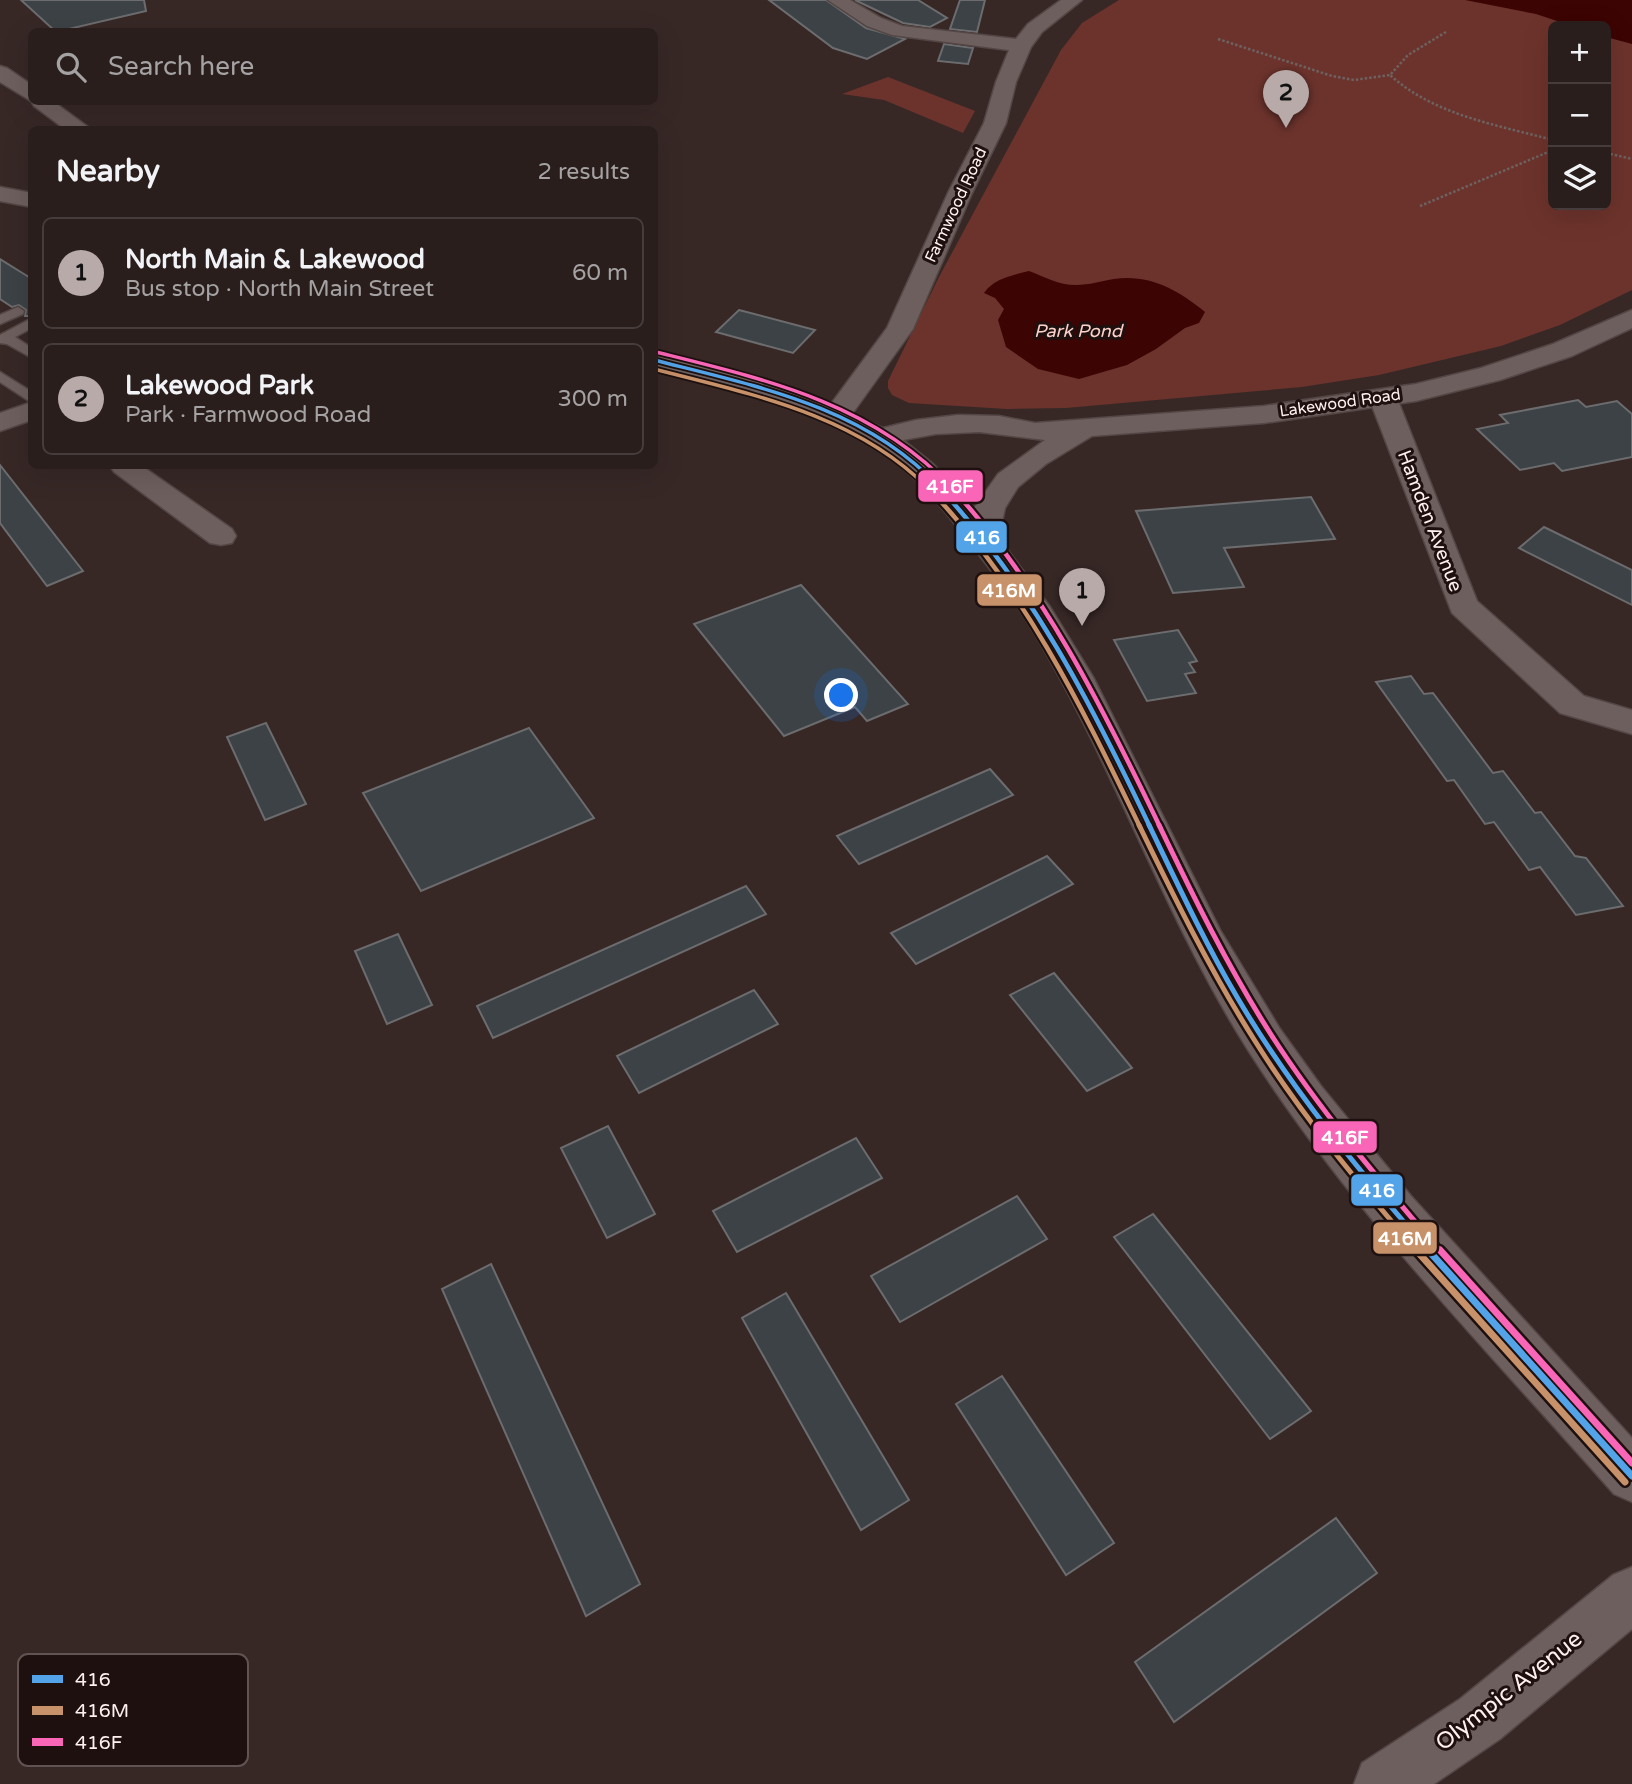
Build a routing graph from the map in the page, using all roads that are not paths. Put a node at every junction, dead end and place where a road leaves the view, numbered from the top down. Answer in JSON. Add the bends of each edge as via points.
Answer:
{"nodes":[{"id":1,"x":837,"y":0,"type":"edge"},
{"id":2,"x":1073,"y":0,"type":"edge"},
{"id":3,"x":1021,"y":46,"type":"junction"},
{"id":4,"x":0,"y":72,"type":"edge"},
{"id":5,"x":28,"y":92,"type":"edge"},
{"id":6,"x":45,"y":105,"type":"edge"},
{"id":7,"x":75,"y":126,"type":"edge"},
{"id":8,"x":0,"y":194,"type":"edge"},
{"id":9,"x":28,"y":199,"type":"edge"},
{"id":10,"x":18,"y":311,"type":"dead end"},
{"id":11,"x":1632,"y":318,"type":"edge"},
{"id":12,"x":0,"y":320,"type":"edge"},
{"id":13,"x":28,"y":324,"type":"edge"},
{"id":14,"x":2,"y":339,"type":"edge"},
{"id":15,"x":28,"y":351,"type":"edge"},
{"id":16,"x":658,"y":361,"type":"edge"},
{"id":17,"x":0,"y":376,"type":"edge"},
{"id":18,"x":28,"y":396,"type":"edge"},
{"id":19,"x":1383,"y":398,"type":"junction"},
{"id":20,"x":28,"y":412,"type":"edge"},
{"id":21,"x":837,"y":415,"type":"junction"},
{"id":22,"x":0,"y":423,"type":"edge"},
{"id":23,"x":1110,"y":426,"type":"junction"},
{"id":24,"x":881,"y":438,"type":"junction"},
{"id":25,"x":128,"y":469,"type":"edge"},
{"id":26,"x":221,"y":536,"type":"dead end"},
{"id":27,"x":988,"y":545,"type":"junction"},
{"id":28,"x":1632,"y":722,"type":"edge"},
{"id":29,"x":1632,"y":1476,"type":"edge"},
{"id":30,"x":1632,"y":1594,"type":"edge"},
{"id":31,"x":1383,"y":1784,"type":"edge"}],
"edges":[{"from":1,"to":3,"type":"main road","via":[[899,31]]},
{"from":2,"to":3,"type":"main road","name":"Farmwood Road","via":[[1035,28]]},
{"from":3,"to":21,"type":"main road","name":"Farmwood Road","via":[[995,123],[900,329]]},
{"from":4,"to":5,"type":"main road"},
{"from":6,"to":7,"type":"main road"},
{"from":8,"to":9,"type":"main road"},
{"from":10,"to":12,"type":"lane"},
{"from":11,"to":19,"type":"main road","name":"Lakewood Road","via":[[1553,355],[1505,371]]},
{"from":13,"to":14,"type":"lane"},
{"from":14,"to":15,"type":"lane"},
{"from":16,"to":21,"type":"main road"},
{"from":17,"to":18,"type":"lane"},
{"from":19,"to":23,"type":"main road","name":"Lakewood Road"},
{"from":19,"to":28,"type":"main road","name":"Hamden Avenue","via":[[1462,606],[1572,705]]},
{"from":20,"to":22,"type":"main road"},
{"from":21,"to":24,"type":"main road"},
{"from":23,"to":24,"type":"main road","name":"Lakewood Road","via":[[1035,432],[1011,442],[961,446],[919,446]]},
{"from":23,"to":27,"type":"main road","via":[[1066,439],[1015,474],[989,511]]},
{"from":24,"to":27,"type":"main road","via":[[940,485]]},
{"from":25,"to":26,"type":"main road"},
{"from":27,"to":29,"type":"main road","via":[[1074,674],[1216,962],[1265,1041],[1389,1203]]},
{"from":30,"to":31,"type":"main road","name":"Olympic Avenue","via":[[1480,1720]]}]}
